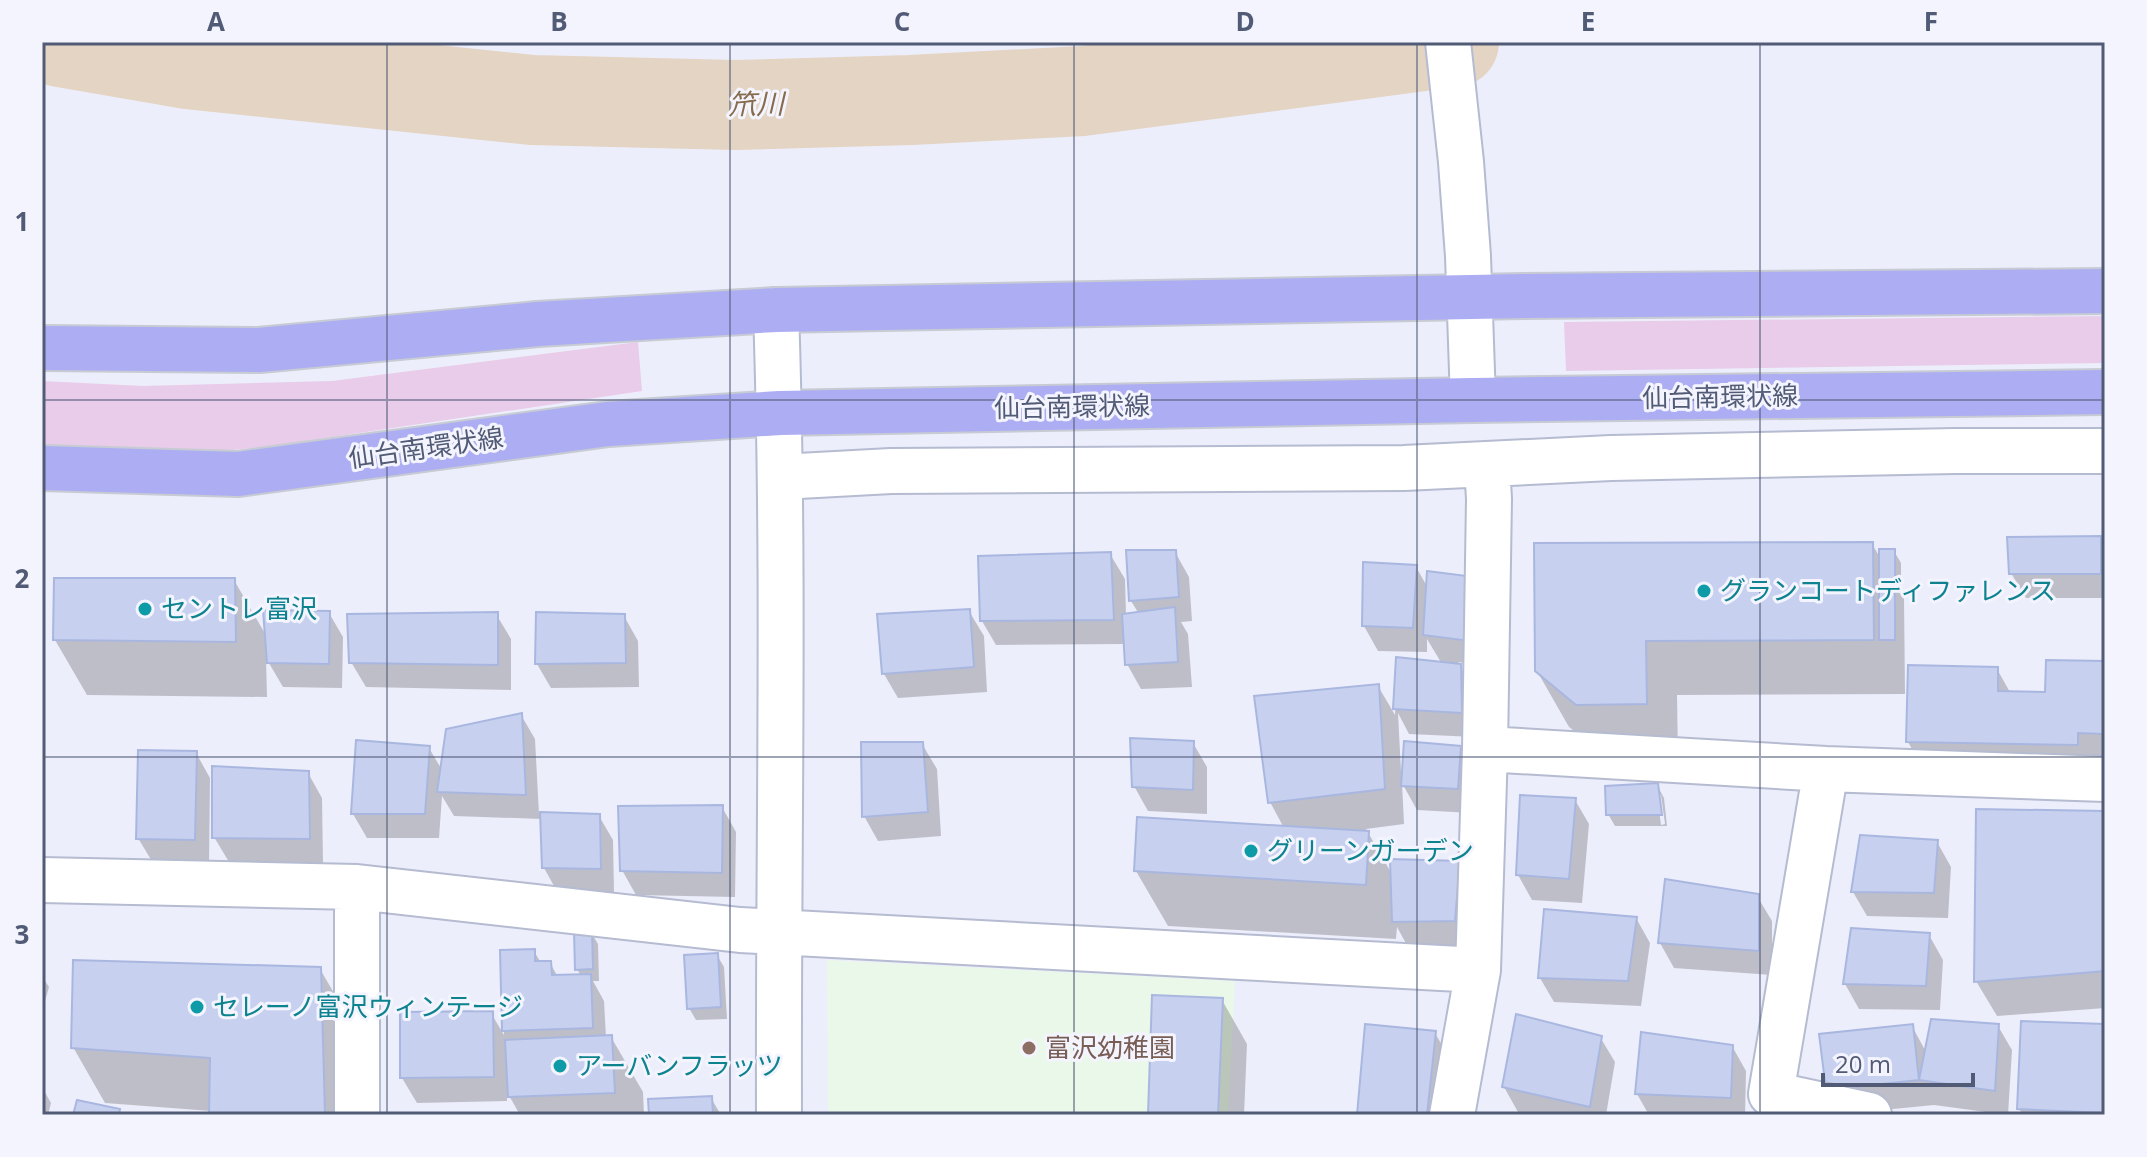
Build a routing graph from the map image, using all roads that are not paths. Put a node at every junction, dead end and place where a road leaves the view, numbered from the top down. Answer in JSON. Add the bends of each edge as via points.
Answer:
{"nodes":[{"id":1,"x":1448,"y":42,"type":"edge"},
{"id":2,"x":2105,"y":291,"type":"edge"},
{"id":3,"x":1470,"y":296,"type":"junction"},
{"id":4,"x":776,"y":310,"type":"junction"},
{"id":5,"x":42,"y":348,"type":"edge"},
{"id":6,"x":2105,"y":392,"type":"edge"},
{"id":7,"x":1473,"y":400,"type":"junction"},
{"id":8,"x":780,"y":413,"type":"junction"},
{"id":9,"x":2105,"y":451,"type":"edge"},
{"id":10,"x":1487,"y":465,"type":"junction"},
{"id":11,"x":42,"y":468,"type":"edge"},
{"id":12,"x":780,"y":477,"type":"junction"},
{"id":13,"x":1485,"y":749,"type":"junction"},
{"id":14,"x":1826,"y":769,"type":"junction"},
{"id":15,"x":2105,"y":779,"type":"edge"},
{"id":16,"x":42,"y":880,"type":"edge"},
{"id":17,"x":357,"y":887,"type":"junction"},
{"id":18,"x":778,"y":932,"type":"junction"},
{"id":19,"x":1478,"y":970,"type":"junction"},
{"id":20,"x":357,"y":1115,"type":"edge"},
{"id":21,"x":779,"y":1115,"type":"edge"},
{"id":22,"x":1452,"y":1115,"type":"edge"},
{"id":23,"x":1869,"y":1115,"type":"edge"}],
"edges":[{"from":1,"to":3,"type":"street"},
{"from":2,"to":3,"type":"main road"},
{"from":3,"to":4,"type":"main road"},
{"from":3,"to":7,"type":"street"},
{"from":4,"to":5,"type":"main road","via":[[538,324],[259,350]]},
{"from":4,"to":8,"type":"street"},
{"from":6,"to":7,"type":"main road","name":"仙台南環状線"},
{"from":7,"to":8,"type":"main road","name":"仙台南環状線"},
{"from":8,"to":11,"type":"main road","name":"仙台南環状線","via":[[608,424],[238,474]]},
{"from":8,"to":12,"type":"street"},
{"from":9,"to":10,"type":"street","via":[[1611,458]]},
{"from":10,"to":12,"type":"street","via":[[891,471]]},
{"from":10,"to":13,"type":"street"},
{"from":12,"to":18,"type":"street"},
{"from":13,"to":14,"type":"street"},
{"from":13,"to":19,"type":"street"},
{"from":14,"to":15,"type":"street"},
{"from":14,"to":23,"type":"street","via":[[1771,1094]]},
{"from":16,"to":17,"type":"street"},
{"from":17,"to":18,"type":"street"},
{"from":17,"to":20,"type":"street"},
{"from":18,"to":19,"type":"street"},
{"from":18,"to":21,"type":"street"},
{"from":19,"to":22,"type":"street"}]}
